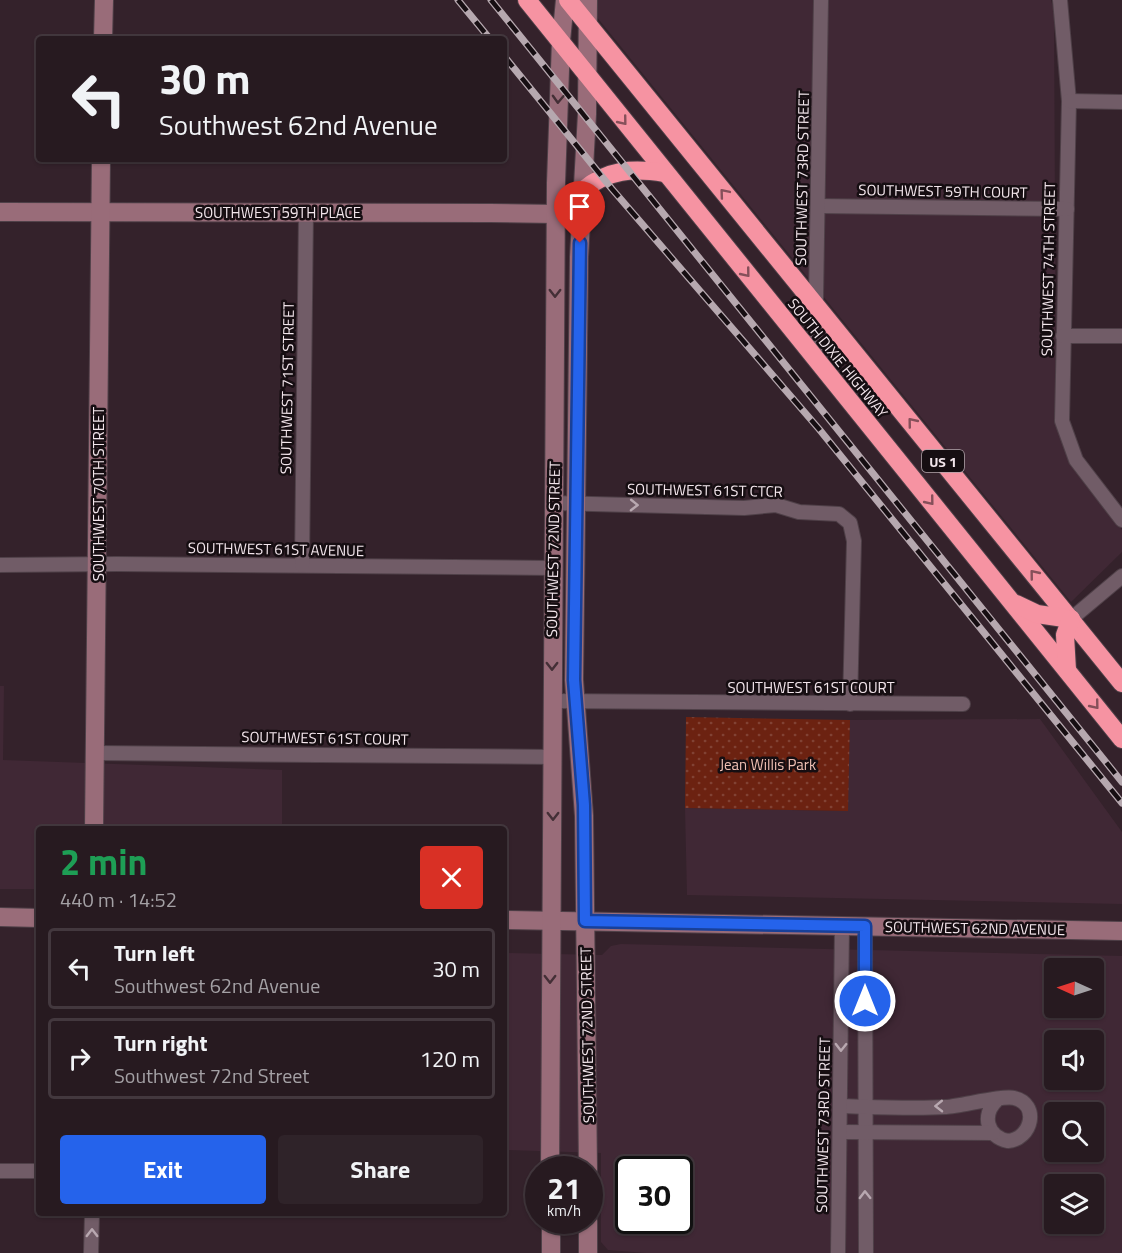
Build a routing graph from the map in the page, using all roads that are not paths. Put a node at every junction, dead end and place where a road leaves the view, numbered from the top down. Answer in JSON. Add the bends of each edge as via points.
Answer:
{"nodes":[{"id":1,"x":104,"y":0,"type":"edge"},
{"id":2,"x":527,"y":0,"type":"edge"},
{"id":3,"x":566,"y":0,"type":"edge"},
{"id":4,"x":588,"y":0,"type":"edge"},
{"id":5,"x":822,"y":0,"type":"edge"},
{"id":6,"x":1060,"y":0,"type":"edge"},
{"id":7,"x":588,"y":26,"type":"junction"},
{"id":8,"x":103,"y":36,"type":"edge"},
{"id":9,"x":561,"y":41,"type":"junction"},
{"id":10,"x":587,"y":75,"type":"junction"},
{"id":11,"x":1069,"y":101,"type":"junction"},
{"id":12,"x":1122,"y":102,"type":"edge"},
{"id":13,"x":101,"y":162,"type":"edge"},
{"id":14,"x":665,"y":174,"type":"junction"},
{"id":15,"x":582,"y":191,"type":"junction"},
{"id":16,"x":818,"y":206,"type":"junction"},
{"id":17,"x":1067,"y":209,"type":"junction"},
{"id":18,"x":0,"y":212,"type":"edge"},
{"id":19,"x":100,"y":212,"type":"junction"},
{"id":20,"x":306,"y":212,"type":"junction"},
{"id":21,"x":556,"y":214,"type":"junction"},
{"id":22,"x":579,"y":257,"type":"junction"},
{"id":23,"x":816,"y":302,"type":"junction"},
{"id":24,"x":1063,"y":336,"type":"junction"},
{"id":25,"x":1122,"y":336,"type":"edge"},
{"id":26,"x":815,"y":357,"type":"junction"},
{"id":27,"x":554,"y":503,"type":"junction"},
{"id":28,"x":576,"y":503,"type":"junction"},
{"id":29,"x":1122,"y":520,"type":"edge"},
{"id":30,"x":98,"y":564,"type":"junction"},
{"id":31,"x":0,"y":565,"type":"edge"},
{"id":32,"x":302,"y":565,"type":"junction"},
{"id":33,"x":552,"y":568,"type":"junction"},
{"id":34,"x":1122,"y":576,"type":"edge"},
{"id":35,"x":1011,"y":602,"type":"junction"},
{"id":36,"x":1071,"y":620,"type":"junction"},
{"id":37,"x":1068,"y":672,"type":"junction"},
{"id":38,"x":1122,"y":683,"type":"edge"},
{"id":39,"x":551,"y":701,"type":"junction"},
{"id":40,"x":576,"y":702,"type":"junction"},
{"id":41,"x":850,"y":704,"type":"junction"},
{"id":42,"x":963,"y":704,"type":"dead end"},
{"id":43,"x":1122,"y":739,"type":"edge"},
{"id":44,"x":96,"y":753,"type":"junction"},
{"id":45,"x":554,"y":758,"type":"junction"},
{"id":46,"x":94,"y":826,"type":"edge"},
{"id":47,"x":0,"y":917,"type":"edge"},
{"id":48,"x":36,"y":918,"type":"edge"},
{"id":49,"x":507,"y":920,"type":"edge"},
{"id":50,"x":551,"y":921,"type":"junction"},
{"id":51,"x":585,"y":921,"type":"junction"},
{"id":52,"x":842,"y":925,"type":"junction"},
{"id":53,"x":865,"y":926,"type":"junction"},
{"id":54,"x":1122,"y":932,"type":"edge"},
{"id":55,"x":997,"y":1100,"type":"junction"},
{"id":56,"x":840,"y":1106,"type":"junction"},
{"id":57,"x":865,"y":1107,"type":"junction"},
{"id":58,"x":840,"y":1132,"type":"junction"},
{"id":59,"x":865,"y":1132,"type":"junction"},
{"id":60,"x":993,"y":1134,"type":"junction"},
{"id":61,"x":550,"y":1156,"type":"edge"},
{"id":62,"x":588,"y":1156,"type":"edge"},
{"id":63,"x":0,"y":1171,"type":"edge"},
{"id":64,"x":36,"y":1171,"type":"edge"},
{"id":65,"x":92,"y":1216,"type":"edge"},
{"id":66,"x":551,"y":1234,"type":"edge"},
{"id":67,"x":588,"y":1234,"type":"edge"},
{"id":68,"x":92,"y":1253,"type":"edge"},
{"id":69,"x":551,"y":1253,"type":"edge"},
{"id":70,"x":588,"y":1253,"type":"edge"},
{"id":71,"x":838,"y":1253,"type":"edge"},
{"id":72,"x":866,"y":1253,"type":"edge"}],
"edges":[{"from":1,"to":8,"type":"main road"},
{"from":2,"to":9,"type":"highway","name":"SOUTH DIXIE HIGHWAY","number":"US 1"},
{"from":3,"to":7,"type":"highway","name":"SOUTH DIXIE HIGHWAY","number":"US 1"},
{"from":3,"to":9,"type":"main road","name":"SOUTHWEST 72ND STREET"},
{"from":4,"to":7,"type":"main road","name":"SOUTHWEST 72ND STREET"},
{"from":5,"to":16,"type":"street","name":"SOUTHWEST 73RD STREET"},
{"from":6,"to":11,"type":"street","name":"SOUTHWEST 74TH STREET"},
{"from":7,"to":10,"type":"main road","name":"SOUTHWEST 72ND STREET"},
{"from":23,"to":7,"type":"highway","name":"SOUTH DIXIE HIGHWAY","number":"US 1","one_way":true},
{"from":9,"to":10,"type":"highway","name":"SOUTH DIXIE HIGHWAY","number":"US 1"},
{"from":9,"to":21,"type":"main road","name":"SOUTHWEST 72ND STREET","one_way":true},
{"from":10,"to":14,"type":"highway","name":"SOUTH DIXIE HIGHWAY","number":"US 1","one_way":true},
{"from":10,"to":15,"type":"main road","name":"SOUTHWEST 72ND STREET"},
{"from":11,"to":12,"type":"street"},
{"from":11,"to":17,"type":"street","name":"SOUTHWEST 74TH STREET"},
{"from":13,"to":19,"type":"main road","name":"SOUTHWEST 70TH STREET"},
{"from":14,"to":15,"type":"highway","via":[[626,170],[596,179]]},
{"from":14,"to":26,"type":"highway","name":"SOUTH DIXIE HIGHWAY","number":"US 1","one_way":true},
{"from":15,"to":22,"type":"main road","name":"SOUTHWEST 72ND STREET"},
{"from":16,"to":17,"type":"street","name":"SOUTHWEST 59TH COURT"},
{"from":16,"to":23,"type":"street","name":"SOUTHWEST 73RD STREET"},
{"from":17,"to":24,"type":"street","name":"SOUTHWEST 74TH STREET"},
{"from":18,"to":19,"type":"main road","name":"SOUTHWEST 59TH PLACE"},
{"from":19,"to":20,"type":"main road","name":"SOUTHWEST 59TH PLACE"},
{"from":19,"to":30,"type":"main road","name":"SOUTHWEST 70TH STREET"},
{"from":20,"to":21,"type":"main road","name":"SOUTHWEST 59TH PLACE"},
{"from":20,"to":32,"type":"street","name":"SOUTHWEST 71ST STREET"},
{"from":21,"to":22,"type":"main road","via":[[567,218],[573,227]]},
{"from":21,"to":27,"type":"main road","name":"SOUTHWEST 72ND STREET","one_way":true},
{"from":22,"to":28,"type":"main road","name":"SOUTHWEST 72ND STREET"},
{"from":23,"to":26,"type":"street","name":"SOUTHWEST 73RD STREET"},
{"from":36,"to":23,"type":"highway","name":"SOUTH DIXIE HIGHWAY","number":"US 1","one_way":true},
{"from":24,"to":25,"type":"street"},
{"from":24,"to":29,"type":"street","name":"SOUTHWEST 74TH STREET","via":[[1061,408],[1065,434],[1076,460]]},
{"from":26,"to":35,"type":"highway","name":"SOUTH DIXIE HIGHWAY","number":"US 1","one_way":true},
{"from":27,"to":28,"type":"street","name":"SOUTHWEST 61ST CTCR"},
{"from":27,"to":33,"type":"main road","name":"SOUTHWEST 72ND STREET"},
{"from":28,"to":40,"type":"main road","name":"SOUTHWEST 72ND STREET"},
{"from":28,"to":41,"type":"street","name":"SOUTHWEST 61ST CTCR","one_way":true,"via":[[744,508],[776,505],[799,512],[839,514],[852,527],[854,541]]},
{"from":30,"to":31,"type":"street","name":"SOUTHWEST 61ST AVENUE"},
{"from":30,"to":32,"type":"street","name":"SOUTHWEST 61ST AVENUE"},
{"from":30,"to":44,"type":"main road","name":"SOUTHWEST 70TH STREET"},
{"from":32,"to":33,"type":"street","name":"SOUTHWEST 61ST AVENUE"},
{"from":33,"to":39,"type":"main road","name":"SOUTHWEST 72ND STREET","one_way":true},
{"from":34,"to":36,"type":"street"},
{"from":35,"to":36,"type":"highway","via":[[1037,614]]},
{"from":35,"to":37,"type":"highway","name":"SOUTH DIXIE HIGHWAY","number":"US 1"},
{"from":36,"to":37,"type":"highway","via":[[1064,650]]},
{"from":36,"to":38,"type":"highway","name":"SOUTH DIXIE HIGHWAY","number":"US 1"},
{"from":37,"to":43,"type":"highway","name":"SOUTH DIXIE HIGHWAY","number":"US 1","one_way":true},
{"from":39,"to":40,"type":"street","name":"SOUTHWEST 61ST COURT"},
{"from":39,"to":45,"type":"main road","name":"SOUTHWEST 72ND STREET"},
{"from":40,"to":41,"type":"street","name":"SOUTHWEST 61ST COURT"},
{"from":40,"to":51,"type":"main road","name":"SOUTHWEST 72ND STREET","via":[[584,805]]},
{"from":41,"to":42,"type":"street","name":"SOUTHWEST 61ST COURT"},
{"from":44,"to":45,"type":"street","name":"SOUTHWEST 61ST COURT"},
{"from":44,"to":46,"type":"main road","name":"SOUTHWEST 70TH STREET"},
{"from":45,"to":50,"type":"main road","name":"SOUTHWEST 72ND STREET","one_way":true},
{"from":47,"to":48,"type":"main road"},
{"from":49,"to":50,"type":"main road","name":"SOUTHWEST 62ND AVENUE"},
{"from":50,"to":51,"type":"main road","name":"SOUTHWEST 62ND AVENUE"},
{"from":50,"to":61,"type":"main road","name":"SOUTHWEST 72ND STREET","one_way":true},
{"from":51,"to":52,"type":"main road","name":"SOUTHWEST 62ND AVENUE"},
{"from":51,"to":62,"type":"main road","name":"SOUTHWEST 72ND STREET"},
{"from":52,"to":53,"type":"main road","name":"SOUTHWEST 62ND AVENUE"},
{"from":52,"to":56,"type":"street","name":"SOUTHWEST 73RD STREET","one_way":true},
{"from":53,"to":54,"type":"main road","name":"SOUTHWEST 62ND AVENUE"},
{"from":53,"to":57,"type":"street"},
{"from":55,"to":57,"type":"street","one_way":true,"via":[[945,1107]]},
{"from":55,"to":60,"type":"street","via":[[988,1114]]},
{"from":55,"to":60,"type":"street","via":[[1018,1099],[1029,1110],[1031,1120],[1026,1132],[1016,1139],[1002,1140]]},
{"from":56,"to":57,"type":"street"},
{"from":56,"to":58,"type":"street","name":"SOUTHWEST 73RD STREET"},
{"from":57,"to":59,"type":"street"},
{"from":58,"to":59,"type":"street"},
{"from":58,"to":71,"type":"street","name":"SOUTHWEST 73RD STREET"},
{"from":59,"to":60,"type":"street"},
{"from":72,"to":59,"type":"street","one_way":true},
{"from":63,"to":64,"type":"street"},
{"from":68,"to":65,"type":"street","one_way":true},
{"from":66,"to":69,"type":"main road"},
{"from":67,"to":70,"type":"main road"}]}
